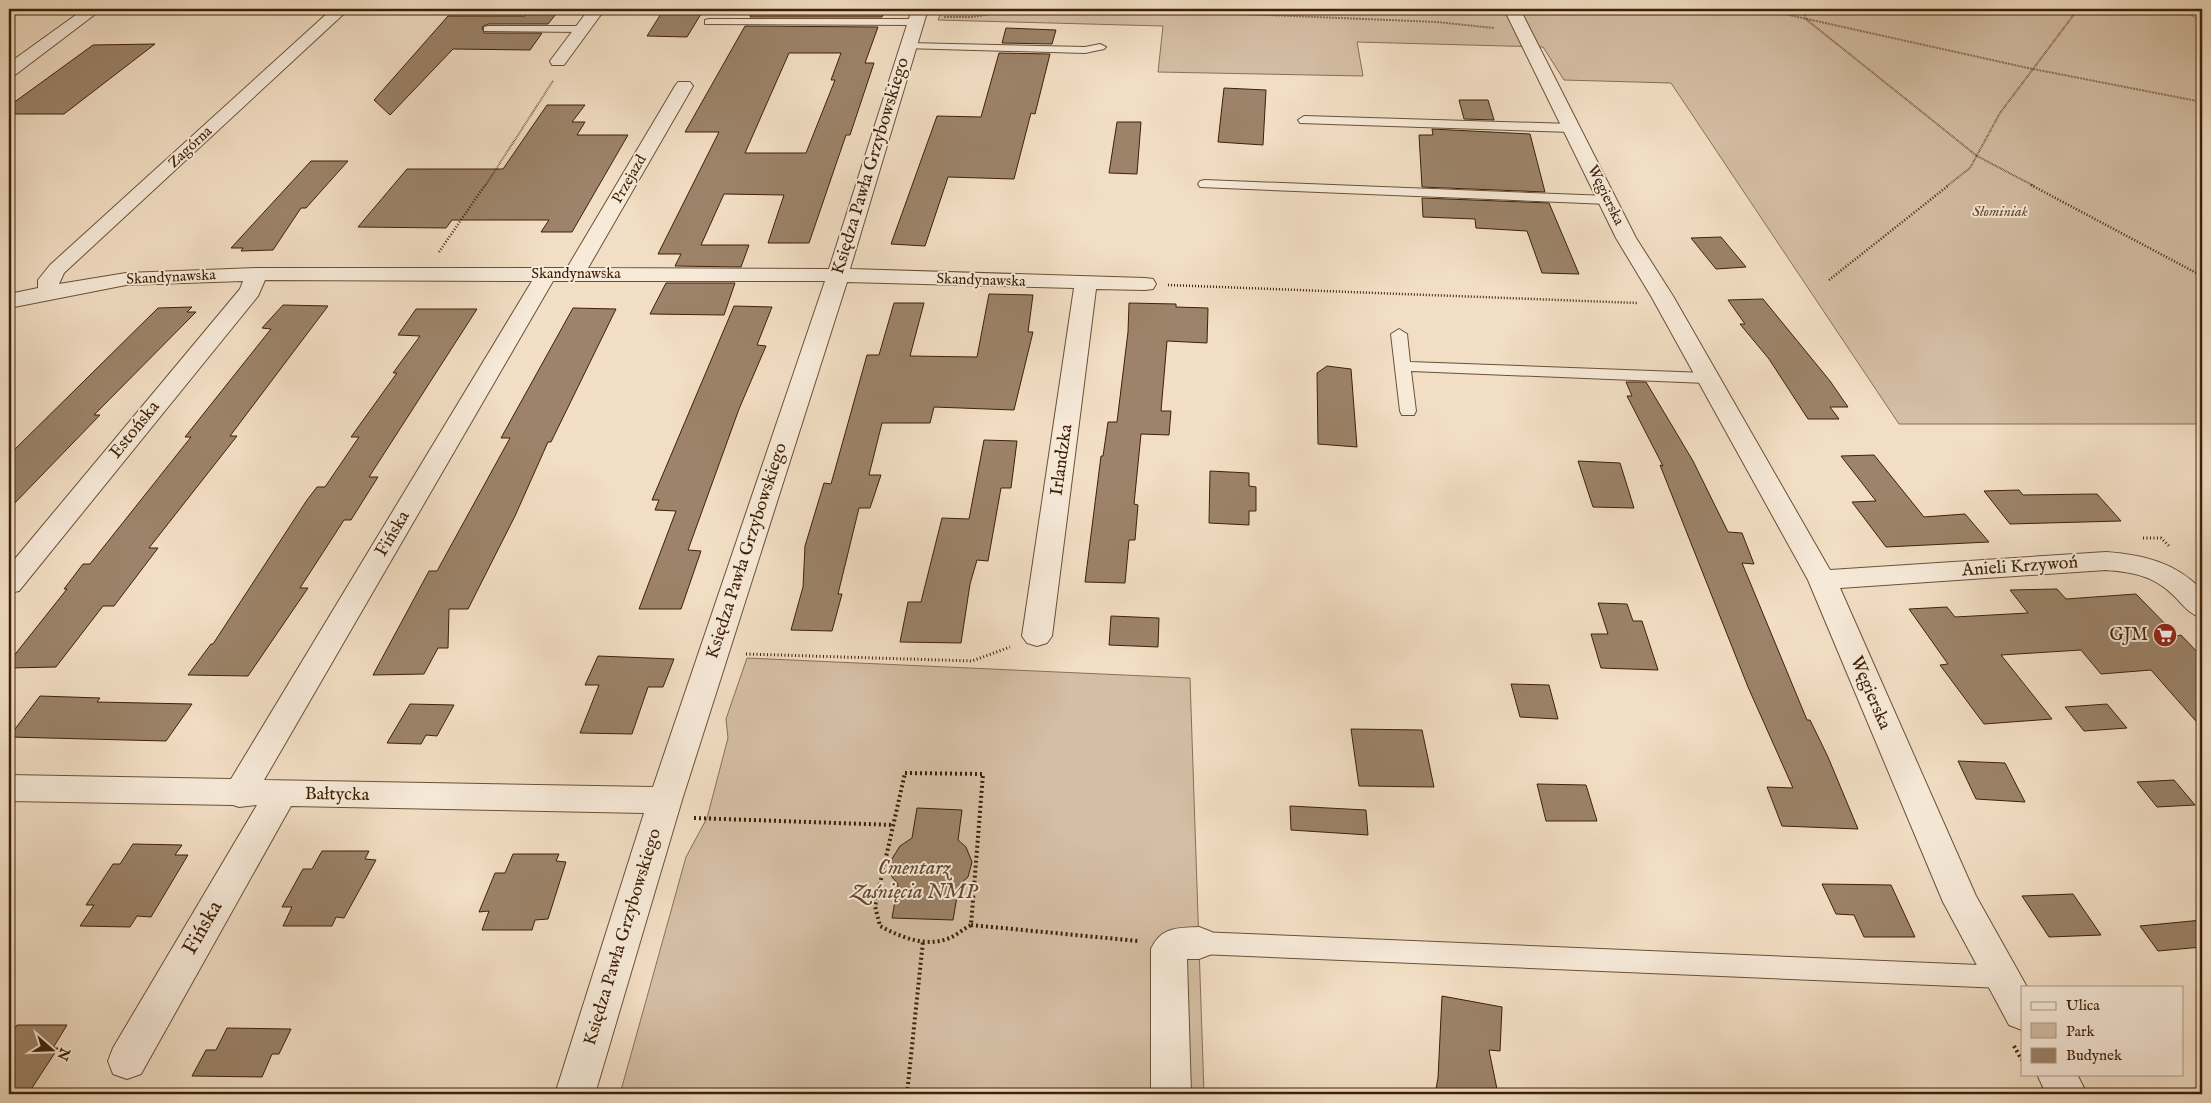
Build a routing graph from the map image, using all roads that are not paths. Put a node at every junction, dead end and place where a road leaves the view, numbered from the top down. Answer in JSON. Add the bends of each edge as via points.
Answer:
{"nodes":[{"id":1,"x":94,"y":9,"type":"edge"},
{"id":2,"x":341,"y":9,"type":"edge"},
{"id":3,"x":597,"y":9,"type":"edge"},
{"id":4,"x":1512,"y":9,"type":"edge"},
{"id":5,"x":917,"y":16,"type":"edge"},
{"id":6,"x":709,"y":22,"type":"dead end"},
{"id":7,"x":488,"y":29,"type":"dead end"},
{"id":8,"x":582,"y":29,"type":"junction"},
{"id":9,"x":1100,"y":47,"type":"dead end"},
{"id":10,"x":907,"y":48,"type":"junction"},
{"id":11,"x":1039,"y":56,"type":"dead end"},
{"id":12,"x":558,"y":61,"type":"road end"},
{"id":13,"x":9,"y":71,"type":"edge"},
{"id":14,"x":684,"y":86,"type":"dead end"},
{"id":15,"x":1304,"y":120,"type":"dead end"},
{"id":16,"x":1572,"y":128,"type":"junction"},
{"id":17,"x":1205,"y":184,"type":"dead end"},
{"id":18,"x":1608,"y":200,"type":"junction"},
{"id":19,"x":546,"y":273,"type":"junction"},
{"id":20,"x":574,"y":273,"type":"junction"},
{"id":21,"x":257,"y":274,"type":"junction"},
{"id":22,"x":838,"y":275,"type":"junction"},
{"id":23,"x":1086,"y":283,"type":"junction"},
{"id":24,"x":1145,"y":284,"type":"road end"},
{"id":25,"x":48,"y":292,"type":"junction"},
{"id":26,"x":9,"y":301,"type":"edge"},
{"id":27,"x":1399,"y":334,"type":"dead end"},
{"id":28,"x":1403,"y":366,"type":"junction"},
{"id":29,"x":1706,"y":378,"type":"junction"},
{"id":30,"x":1408,"y":411,"type":"dead end"},
{"id":31,"x":1822,"y":580,"type":"junction"},
{"id":32,"x":9,"y":584,"type":"edge"},
{"id":33,"x":2202,"y":608,"type":"edge"},
{"id":34,"x":1037,"y":636,"type":"road end"},
{"id":35,"x":9,"y":788,"type":"edge"},
{"id":36,"x":239,"y":794,"type":"junction"},
{"id":37,"x":280,"y":795,"type":"junction"},
{"id":38,"x":664,"y":800,"type":"junction"},
{"id":39,"x":1184,"y":946,"type":"joint"},
{"id":40,"x":2002,"y":977,"type":"junction"},
{"id":41,"x":2021,"y":1011,"type":"edge"},
{"id":42,"x":127,"y":1061,"type":"dead end"},
{"id":43,"x":2057,"y":1076,"type":"edge"},
{"id":44,"x":575,"y":1094,"type":"edge"},
{"id":45,"x":1171,"y":1094,"type":"edge"},
{"id":46,"x":2067,"y":1094,"type":"edge"}],
"edges":[{"from":1,"to":13,"type":"street"},
{"from":2,"to":25,"type":"street","name":"Zagórna","via":[[57,269],[49,280]]},
{"from":3,"to":8,"type":"street"},
{"from":4,"to":16,"type":"street","name":"Węgierska"},
{"from":5,"to":6,"type":"lane"},
{"from":5,"to":10,"type":"street","name":"Księdza Pawła Grzybowskiego"},
{"from":7,"to":8,"type":"lane"},
{"from":8,"to":12,"type":"street"},
{"from":9,"to":10,"type":"lane","via":[[1085,50]]},
{"from":10,"to":11,"type":"lane"},
{"from":10,"to":22,"type":"street","name":"Księdza Pawła Grzybowskiego"},
{"from":14,"to":20,"type":"street","name":"Przejazd"},
{"from":15,"to":16,"type":"lane"},
{"from":16,"to":18,"type":"street","name":"Węgierska"},
{"from":17,"to":18,"type":"lane"},
{"from":18,"to":29,"type":"street","name":"Węgierska","via":[[1641,268],[1666,304]]},
{"from":19,"to":20,"type":"street","name":"Skandynawska"},
{"from":19,"to":21,"type":"street","name":"Skandynawska"},
{"from":19,"to":36,"type":"street","name":"Fińska"},
{"from":20,"to":22,"type":"street","name":"Skandynawska"},
{"from":21,"to":25,"type":"street","name":"Skandynawska","via":[[126,279]]},
{"from":21,"to":32,"type":"street","name":"Estońska","via":[[250,291]]},
{"from":22,"to":23,"type":"street","name":"Skandynawska"},
{"from":22,"to":38,"type":"street","name":"Księdza Pawła Grzybowskiego"},
{"from":23,"to":24,"type":"street","name":"Skandynawska"},
{"from":23,"to":34,"type":"street","name":"Irlandzka"},
{"from":25,"to":26,"type":"street","name":"Skandynawska"},
{"from":27,"to":28,"type":"lane"},
{"from":28,"to":29,"type":"lane"},
{"from":28,"to":30,"type":"lane"},
{"from":29,"to":31,"type":"street","name":"Węgierska"},
{"from":31,"to":33,"type":"street","name":"Anieli Krzywoń","via":[[2106,561],[2134,563],[2161,571],[2182,584]]},
{"from":31,"to":40,"type":"street","name":"Węgierska","via":[[1961,902]]},
{"from":35,"to":36,"type":"street","name":"Bałtycka"},
{"from":36,"to":37,"type":"street","name":"Bałtycka"},
{"from":37,"to":38,"type":"street","name":"Bałtycka"},
{"from":37,"to":42,"type":"street","name":"Fińska"},
{"from":38,"to":44,"type":"street","name":"Księdza Pawła Grzybowskiego"},
{"from":39,"to":40,"type":"lane"},
{"from":39,"to":45,"type":"street"},
{"from":40,"to":41,"type":"street","name":"Węgierska"},
{"from":43,"to":46,"type":"street"}]}
